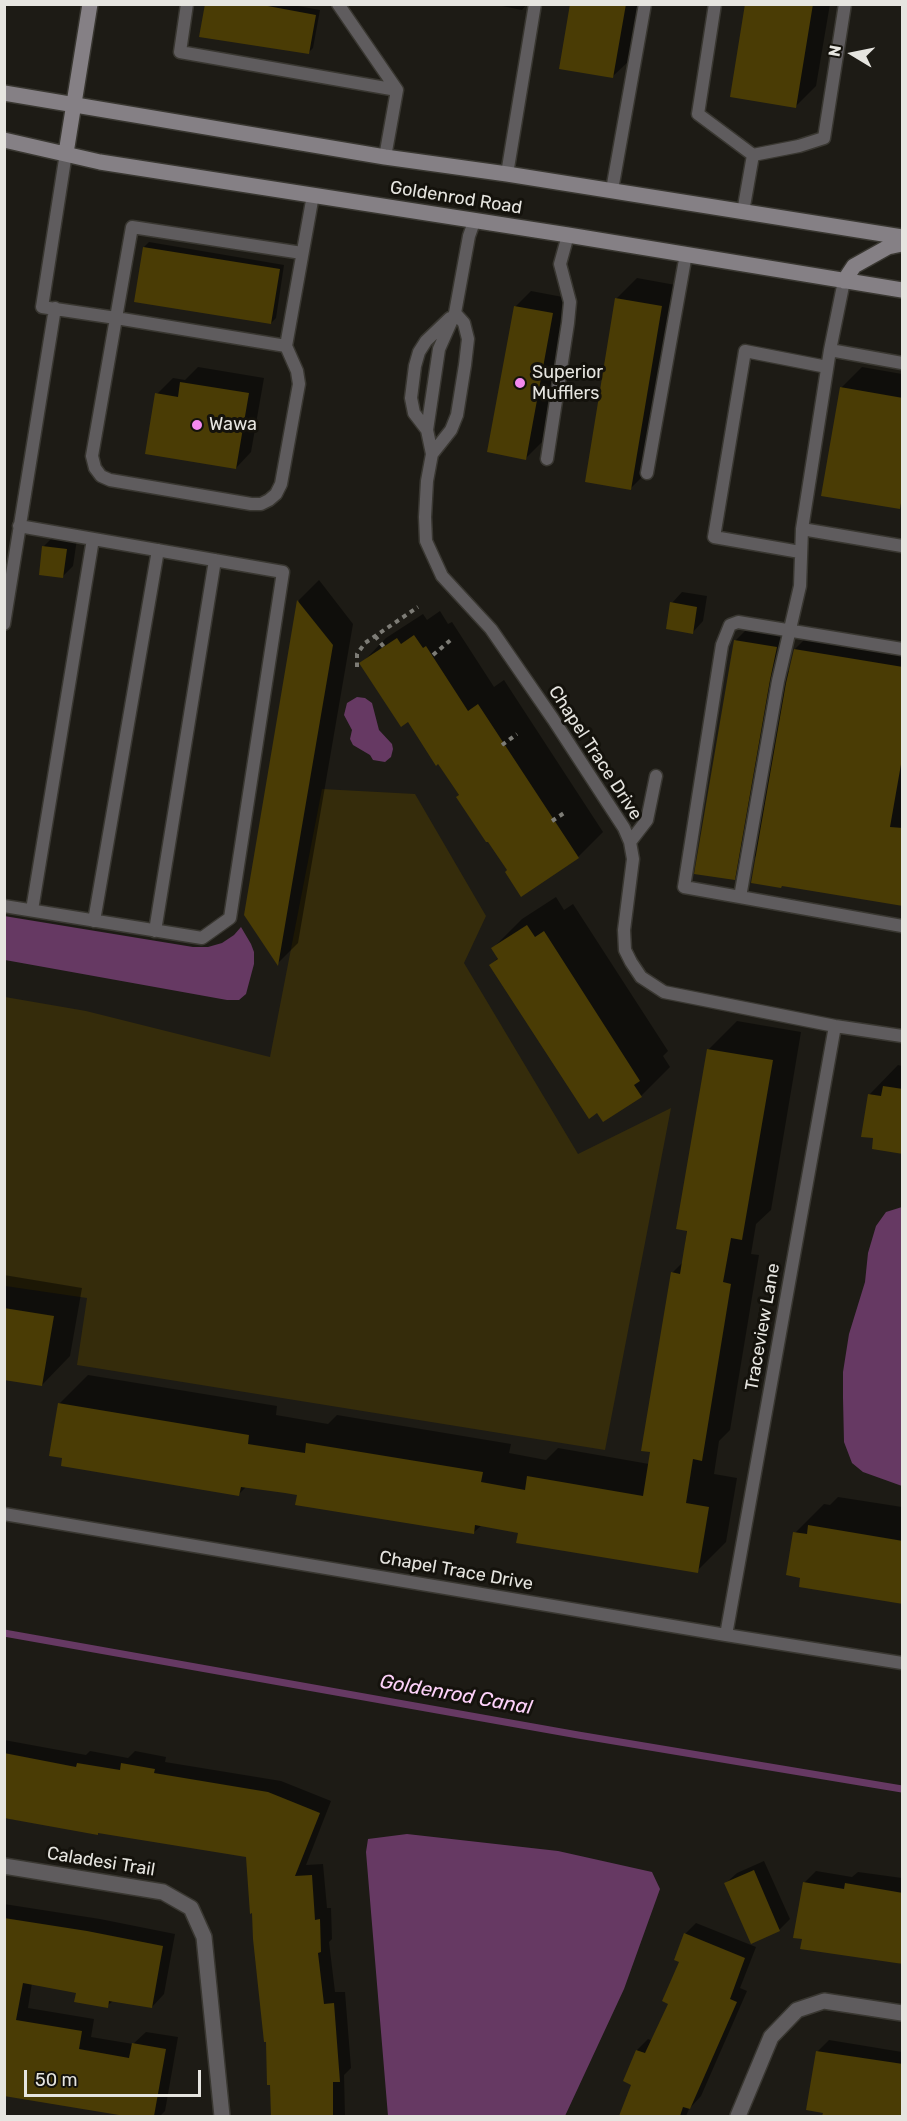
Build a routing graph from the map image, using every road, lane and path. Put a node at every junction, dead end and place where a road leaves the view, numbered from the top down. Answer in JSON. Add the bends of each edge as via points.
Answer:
{"nodes":[{"id":1,"x":90,"y":4,"type":"edge"},
{"id":2,"x":187,"y":4,"type":"edge"},
{"id":3,"x":338,"y":4,"type":"edge"},
{"id":4,"x":535,"y":4,"type":"edge"},
{"id":5,"x":645,"y":4,"type":"edge"},
{"id":6,"x":715,"y":4,"type":"edge"},
{"id":7,"x":845,"y":4,"type":"edge"},
{"id":8,"x":397,"y":90,"type":"junction"},
{"id":9,"x":4,"y":93,"type":"edge"},
{"id":10,"x":73,"y":106,"type":"junction"},
{"id":11,"x":4,"y":140,"type":"edge"},
{"id":12,"x":66,"y":153,"type":"junction"},
{"id":13,"x":753,"y":154,"type":"junction"},
{"id":14,"x":385,"y":157,"type":"junction"},
{"id":15,"x":507,"y":174,"type":"junction"},
{"id":16,"x":612,"y":190,"type":"junction"},
{"id":17,"x":313,"y":195,"type":"junction"},
{"id":18,"x":743,"y":212,"type":"junction"},
{"id":19,"x":474,"y":222,"type":"junction"},
{"id":20,"x":568,"y":235,"type":"junction"},
{"id":21,"x":903,"y":237,"type":"edge"},
{"id":22,"x":903,"y":244,"type":"edge"},
{"id":23,"x":302,"y":253,"type":"junction"},
{"id":24,"x":686,"y":254,"type":"junction"},
{"id":25,"x":844,"y":281,"type":"junction"},
{"id":26,"x":903,"y":290,"type":"edge"},
{"id":27,"x":55,"y":308,"type":"junction"},
{"id":28,"x":455,"y":313,"type":"junction"},
{"id":29,"x":116,"y":318,"type":"junction"},
{"id":30,"x":286,"y":346,"type":"junction"},
{"id":31,"x":830,"y":350,"type":"junction"},
{"id":32,"x":903,"y":363,"type":"edge"},
{"id":33,"x":827,"y":367,"type":"junction"},
{"id":34,"x":427,"y":430,"type":"junction"},
{"id":35,"x":432,"y":454,"type":"junction"},
{"id":36,"x":547,"y":459,"type":"dead end"},
{"id":37,"x":647,"y":473,"type":"dead end"},
{"id":38,"x":19,"y":526,"type":"junction"},
{"id":39,"x":802,"y":529,"type":"junction"},
{"id":40,"x":93,"y":539,"type":"junction"},
{"id":41,"x":903,"y":546,"type":"edge"},
{"id":42,"x":158,"y":550,"type":"junction"},
{"id":43,"x":800,"y":552,"type":"junction"},
{"id":44,"x":215,"y":560,"type":"junction"},
{"id":45,"x":418,"y":607,"type":"dead end"},
{"id":46,"x":4,"y":624,"type":"edge"},
{"id":47,"x":790,"y":629,"type":"junction"},
{"id":48,"x":375,"y":636,"type":"junction"},
{"id":49,"x":453,"y":638,"type":"dead end"},
{"id":50,"x":384,"y":647,"type":"dead end"},
{"id":51,"x":903,"y":649,"type":"edge"},
{"id":52,"x":433,"y":655,"type":"dead end"},
{"id":53,"x":357,"y":667,"type":"dead end"},
{"id":54,"x":517,"y":734,"type":"dead end"},
{"id":55,"x":502,"y":745,"type":"dead end"},
{"id":56,"x":656,"y":776,"type":"dead end"},
{"id":57,"x":567,"y":811,"type":"dead end"},
{"id":58,"x":552,"y":821,"type":"dead end"},
{"id":59,"x":630,"y":842,"type":"junction"},
{"id":60,"x":740,"y":897,"type":"junction"},
{"id":61,"x":4,"y":906,"type":"edge"},
{"id":62,"x":32,"y":910,"type":"junction"},
{"id":63,"x":94,"y":921,"type":"junction"},
{"id":64,"x":903,"y":926,"type":"edge"},
{"id":65,"x":155,"y":931,"type":"junction"},
{"id":66,"x":835,"y":1026,"type":"junction"},
{"id":67,"x":903,"y":1036,"type":"edge"},
{"id":68,"x":4,"y":1514,"type":"edge"},
{"id":69,"x":726,"y":1635,"type":"junction"},
{"id":70,"x":903,"y":1663,"type":"edge"},
{"id":71,"x":4,"y":1866,"type":"edge"},
{"id":72,"x":903,"y":2013,"type":"edge"},
{"id":73,"x":222,"y":2116,"type":"edge"},
{"id":74,"x":738,"y":2116,"type":"edge"}],
"edges":[{"from":1,"to":10,"type":"main road"},
{"from":2,"to":8,"type":"lane","via":[[180,52]]},
{"from":3,"to":8,"type":"lane"},
{"from":4,"to":15,"type":"lane"},
{"from":5,"to":16,"type":"lane"},
{"from":6,"to":13,"type":"lane","via":[[698,114]]},
{"from":7,"to":13,"type":"lane","via":[[824,138]]},
{"from":8,"to":14,"type":"lane"},
{"from":9,"to":10,"type":"main road","name":"Goldenrod Road"},
{"from":10,"to":12,"type":"main road"},
{"from":10,"to":14,"type":"main road","name":"Goldenrod Road"},
{"from":11,"to":12,"type":"main road","name":"Goldenrod Road"},
{"from":12,"to":17,"type":"main road","name":"Goldenrod Road","via":[[100,162]]},
{"from":12,"to":27,"type":"lane","via":[[42,306]]},
{"from":13,"to":18,"type":"lane"},
{"from":14,"to":15,"type":"main road","name":"Goldenrod Road"},
{"from":15,"to":16,"type":"main road","name":"Goldenrod Road"},
{"from":16,"to":18,"type":"main road","name":"Goldenrod Road"},
{"from":17,"to":19,"type":"main road","name":"Goldenrod Road"},
{"from":17,"to":23,"type":"lane"},
{"from":18,"to":21,"type":"main road","name":"Goldenrod Road"},
{"from":19,"to":20,"type":"main road","name":"Goldenrod Road"},
{"from":19,"to":28,"type":"lane","name":"Chapel Trace Drive"},
{"from":20,"to":24,"type":"main road","name":"Goldenrod Road"},
{"from":20,"to":36,"type":"lane","via":[[561,264],[570,302]]},
{"from":22,"to":25,"type":"main road","via":[[888,247],[854,266]]},
{"from":23,"to":29,"type":"lane","via":[[132,227]]},
{"from":23,"to":30,"type":"lane"},
{"from":24,"to":25,"type":"main road","name":"Goldenrod Road"},
{"from":24,"to":37,"type":"lane"},
{"from":25,"to":26,"type":"main road","name":"Goldenrod Road"},
{"from":25,"to":31,"type":"lane"},
{"from":27,"to":29,"type":"lane"},
{"from":27,"to":38,"type":"lane"},
{"from":28,"to":34,"type":"lane","name":"Chapel Trace Drive","via":[[439,349]]},
{"from":28,"to":34,"type":"lane","name":"Chapel Trace Drive","via":[[426,341],[415,366],[411,398],[414,413]]},
{"from":28,"to":35,"type":"lane","name":"Chapel Trace Drive","via":[[464,323],[468,339],[464,375],[451,430]]},
{"from":29,"to":30,"type":"lane"},
{"from":29,"to":30,"type":"lane","via":[[92,456],[95,468],[110,480],[251,504],[269,500],[281,484],[299,384]]},
{"from":31,"to":32,"type":"lane"},
{"from":31,"to":33,"type":"lane"},
{"from":33,"to":39,"type":"lane"},
{"from":33,"to":43,"type":"lane","via":[[745,351],[714,537]]},
{"from":34,"to":35,"type":"lane","name":"Chapel Trace Drive"},
{"from":35,"to":59,"type":"lane","name":"Chapel Trace Drive","via":[[424,517],[426,541],[442,576],[504,647]]},
{"from":38,"to":40,"type":"lane"},
{"from":38,"to":46,"type":"lane"},
{"from":39,"to":41,"type":"lane"},
{"from":39,"to":43,"type":"lane"},
{"from":40,"to":42,"type":"lane"},
{"from":40,"to":62,"type":"lane"},
{"from":42,"to":44,"type":"lane"},
{"from":42,"to":63,"type":"lane"},
{"from":43,"to":47,"type":"lane","via":[[800,586]]},
{"from":44,"to":65,"type":"lane"},
{"from":44,"to":65,"type":"lane","via":[[283,572],[230,918],[202,938]]},
{"from":45,"to":48,"type":"path"},
{"from":47,"to":51,"type":"lane"},
{"from":47,"to":60,"type":"lane"},
{"from":47,"to":60,"type":"lane","via":[[738,622],[730,625],[722,645],[684,887]]},
{"from":48,"to":50,"type":"path"},
{"from":48,"to":53,"type":"path","via":[[357,654]]},
{"from":49,"to":52,"type":"path"},
{"from":54,"to":55,"type":"path"},
{"from":56,"to":59,"type":"lane","via":[[647,820]]},
{"from":57,"to":58,"type":"path"},
{"from":59,"to":66,"type":"lane","name":"Chapel Trace Drive","via":[[633,858],[625,950],[641,977],[664,992]]},
{"from":60,"to":64,"type":"lane"},
{"from":61,"to":62,"type":"lane"},
{"from":62,"to":63,"type":"lane"},
{"from":63,"to":65,"type":"lane"},
{"from":66,"to":67,"type":"lane","name":"Chapel Trace Drive"},
{"from":66,"to":69,"type":"lane","name":"Traceview Lane"},
{"from":68,"to":69,"type":"lane","name":"Chapel Trace Drive"},
{"from":69,"to":70,"type":"lane","name":"Chapel Trace Drive"},
{"from":71,"to":73,"type":"street","name":"Caladesi Trail","via":[[163,1892],[191,1908],[204,1937]]},
{"from":72,"to":74,"type":"street","via":[[824,2001],[797,2010],[771,2037]]}]}
